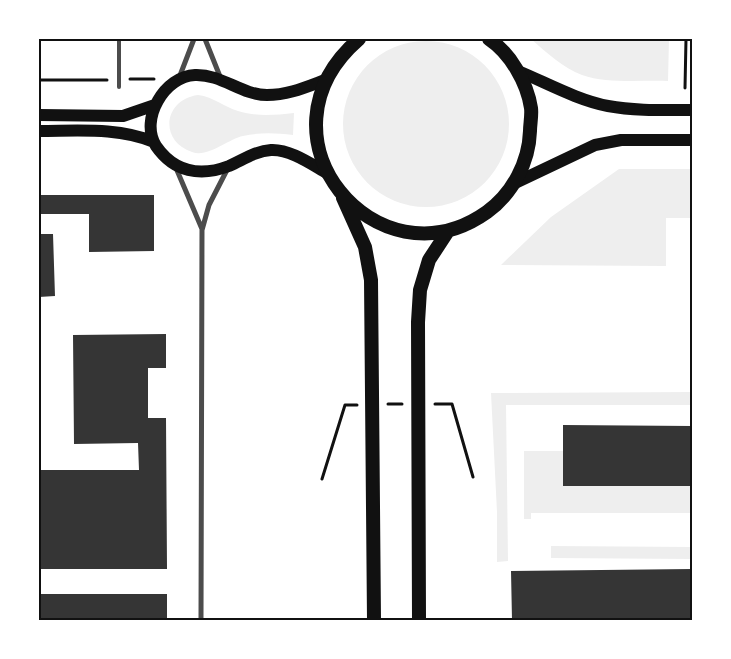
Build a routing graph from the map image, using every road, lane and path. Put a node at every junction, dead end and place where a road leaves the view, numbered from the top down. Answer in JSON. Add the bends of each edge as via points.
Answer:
{"nodes":[{"id":1,"x":119,"y":39,"type":"edge"},
{"id":2,"x":194,"y":39,"type":"edge"},
{"id":3,"x":205,"y":39,"type":"edge"},
{"id":4,"x":359,"y":39,"type":"edge"},
{"id":5,"x":489,"y":39,"type":"edge"},
{"id":6,"x":686,"y":39,"type":"edge"},
{"id":7,"x":518,"y":71,"type":"junction"},
{"id":8,"x":160,"y":78,"type":"dead end"},
{"id":9,"x":179,"y":78,"type":"junction"},
{"id":10,"x":221,"y":79,"type":"junction"},
{"id":11,"x":39,"y":80,"type":"edge"},
{"id":12,"x":119,"y":80,"type":"junction"},
{"id":13,"x":325,"y":80,"type":"junction"},
{"id":14,"x":119,"y":87,"type":"dead end"},
{"id":15,"x":685,"y":88,"type":"dead end"},
{"id":16,"x":155,"y":105,"type":"junction"},
{"id":17,"x":692,"y":110,"type":"edge"},
{"id":18,"x":39,"y":115,"type":"edge"},
{"id":19,"x":39,"y":131,"type":"edge"},
{"id":20,"x":692,"y":140,"type":"edge"},
{"id":21,"x":154,"y":142,"type":"junction"},
{"id":22,"x":174,"y":165,"type":"junction"},
{"id":23,"x":229,"y":166,"type":"junction"},
{"id":24,"x":327,"y":173,"type":"junction"},
{"id":25,"x":515,"y":183,"type":"junction"},
{"id":26,"x":341,"y":195,"type":"junction"},
{"id":27,"x":202,"y":230,"type":"junction"},
{"id":28,"x":448,"y":231,"type":"junction"},
{"id":29,"x":364,"y":404,"type":"dead end"},
{"id":30,"x":384,"y":404,"type":"dead end"},
{"id":31,"x":403,"y":404,"type":"dead end"},
{"id":32,"x":432,"y":404,"type":"dead end"},
{"id":33,"x":473,"y":477,"type":"dead end"},
{"id":34,"x":322,"y":479,"type":"dead end"},
{"id":35,"x":201,"y":620,"type":"edge"},
{"id":36,"x":374,"y":620,"type":"edge"},
{"id":37,"x":419,"y":620,"type":"edge"}],
"edges":[{"from":1,"to":12,"type":"lane"},
{"from":2,"to":9,"type":"street"},
{"from":3,"to":10,"type":"street"},
{"from":4,"to":13,"type":"highway","via":[[342,54]]},
{"from":5,"to":7,"type":"highway","via":[[498,45]]},
{"from":6,"to":15,"type":"path"},
{"from":7,"to":17,"type":"main road","via":[[607,106]]},
{"from":7,"to":25,"type":"highway","via":[[531,108],[530,147]]},
{"from":8,"to":12,"type":"path"},
{"from":9,"to":10,"type":"main road","via":[[194,75]]},
{"from":9,"to":16,"type":"main road"},
{"from":10,"to":13,"type":"main road","via":[[250,94],[267,95],[287,94]]},
{"from":11,"to":12,"type":"path"},
{"from":12,"to":14,"type":"lane"},
{"from":13,"to":24,"type":"highway","via":[[318,103],[316,127]]},
{"from":16,"to":18,"type":"main road","via":[[123,116]]},
{"from":16,"to":21,"type":"main road"},
{"from":19,"to":21,"type":"main road","via":[[118,132]]},
{"from":20,"to":25,"type":"main road","via":[[621,140],[595,145]]},
{"from":21,"to":22,"type":"main road"},
{"from":22,"to":23,"type":"main road","via":[[198,173]]},
{"from":22,"to":27,"type":"street"},
{"from":23,"to":24,"type":"main road","via":[[257,152],[273,150],[302,159]]},
{"from":23,"to":27,"type":"street","via":[[209,205]]},
{"from":24,"to":26,"type":"highway"},
{"from":25,"to":28,"type":"highway","via":[[497,205],[474,221]]},
{"from":26,"to":28,"type":"highway","via":[[372,220],[409,232]]},
{"from":26,"to":36,"type":"highway","via":[[365,247],[371,280]]},
{"from":27,"to":35,"type":"street"},
{"from":28,"to":37,"type":"highway","via":[[429,260],[420,290]]},
{"from":29,"to":34,"type":"path","via":[[345,405]]},
{"from":30,"to":31,"type":"path"},
{"from":32,"to":33,"type":"path","via":[[452,404]]}]}
